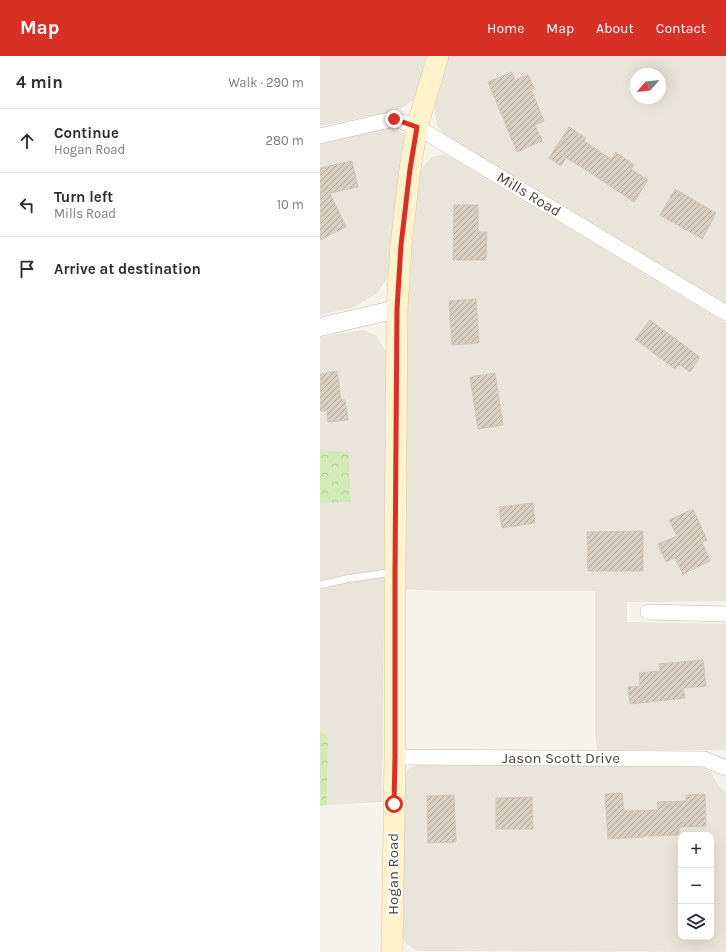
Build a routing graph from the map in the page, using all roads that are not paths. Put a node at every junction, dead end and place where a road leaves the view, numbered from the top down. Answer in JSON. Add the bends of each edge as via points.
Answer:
{"nodes":[{"id":1,"x":438,"y":56,"type":"edge"},
{"id":2,"x":417,"y":127,"type":"junction"},
{"id":3,"x":320,"y":136,"type":"edge"},
{"id":4,"x":397,"y":309,"type":"junction"},
{"id":5,"x":726,"y":313,"type":"edge"},
{"id":6,"x":320,"y":327,"type":"edge"},
{"id":7,"x":395,"y":572,"type":"junction"},
{"id":8,"x":320,"y":585,"type":"edge"},
{"id":9,"x":648,"y":612,"type":"dead end"},
{"id":10,"x":726,"y":614,"type":"edge"},
{"id":11,"x":395,"y":757,"type":"junction"},
{"id":12,"x":726,"y":768,"type":"edge"},
{"id":13,"x":392,"y":952,"type":"edge"}],
"edges":[{"from":1,"to":2,"type":"main road","name":"Hogan Road"},
{"from":2,"to":3,"type":"street","name":"Mills Road","via":[[394,119]]},
{"from":2,"to":4,"type":"main road","name":"Hogan Road","via":[[401,245]]},
{"from":2,"to":5,"type":"street","name":"Mills Road"},
{"from":4,"to":6,"type":"street"},
{"from":4,"to":7,"type":"main road","name":"Hogan Road"},
{"from":7,"to":8,"type":"lane"},
{"from":7,"to":11,"type":"main road","name":"Hogan Road"},
{"from":9,"to":10,"type":"street"},
{"from":11,"to":12,"type":"street","name":"Jason Scott Drive","via":[[704,759]]},
{"from":11,"to":13,"type":"main road","name":"Hogan Road"}]}
